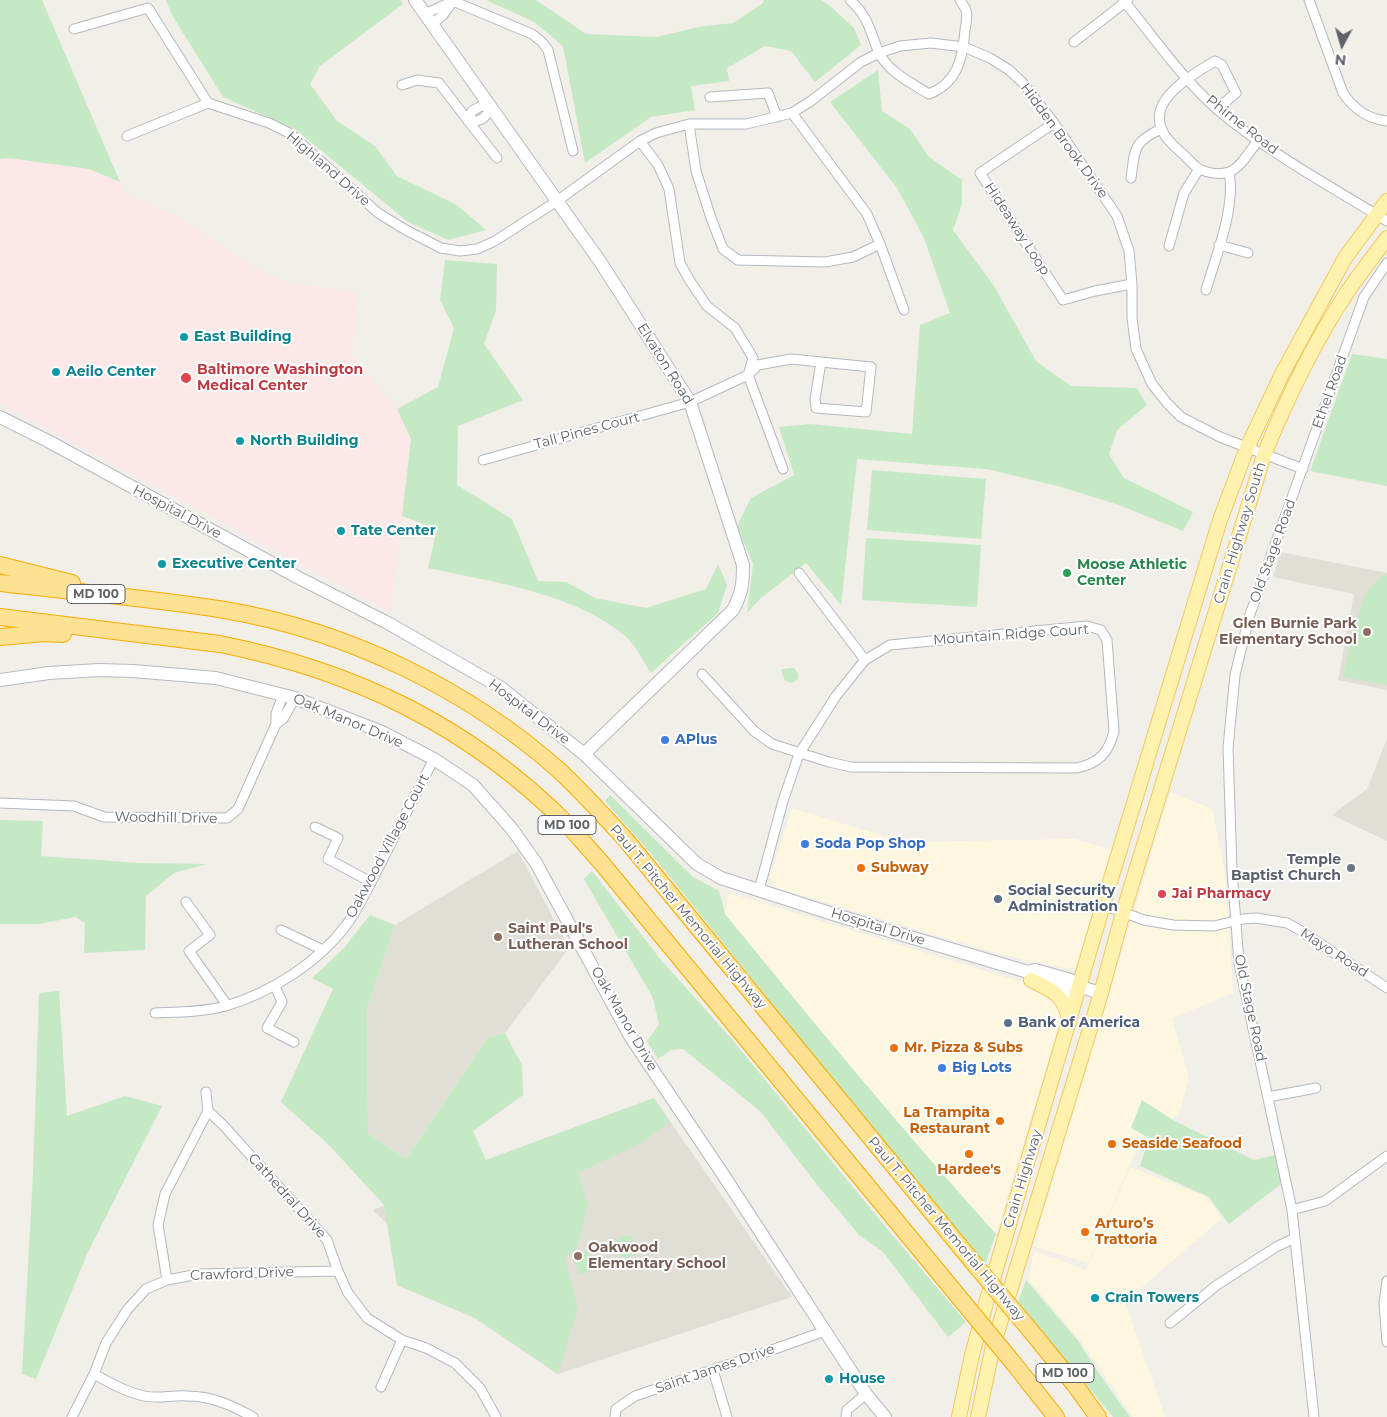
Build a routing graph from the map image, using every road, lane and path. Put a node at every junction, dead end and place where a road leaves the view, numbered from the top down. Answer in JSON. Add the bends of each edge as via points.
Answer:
{"nodes":[{"id":1,"x":415,"y":0,"type":"edge"},
{"id":2,"x":453,"y":0,"type":"edge"},
{"id":3,"x":850,"y":0,"type":"edge"},
{"id":4,"x":960,"y":0,"type":"edge"},
{"id":5,"x":1309,"y":0,"type":"edge"},
{"id":6,"x":1125,"y":1,"type":"edge"},
{"id":7,"x":425,"y":14,"type":"junction"},
{"id":8,"x":432,"y":24,"type":"junction"},
{"id":9,"x":74,"y":29,"type":"dead end"},
{"id":10,"x":1074,"y":42,"type":"dead end"},
{"id":11,"x":964,"y":47,"type":"junction"},
{"id":12,"x":879,"y":53,"type":"junction"},
{"id":13,"x":1186,"y":79,"type":"junction"},
{"id":14,"x":402,"y":85,"type":"dead end"},
{"id":15,"x":710,"y":97,"type":"dead end"},
{"id":16,"x":208,"y":103,"type":"junction"},
{"id":17,"x":491,"y":107,"type":"junction"},
{"id":18,"x":1217,"y":109,"type":"junction"},
{"id":19,"x":792,"y":113,"type":"junction"},
{"id":20,"x":777,"y":117,"type":"junction"},
{"id":21,"x":468,"y":120,"type":"junction"},
{"id":22,"x":1387,"y":121,"type":"edge"},
{"id":23,"x":1054,"y":123,"type":"junction"},
{"id":24,"x":689,"y":124,"type":"junction"},
{"id":25,"x":1161,"y":129,"type":"junction"},
{"id":26,"x":127,"y":136,"type":"dead end"},
{"id":27,"x":640,"y":141,"type":"junction"},
{"id":28,"x":1258,"y":141,"type":"junction"},
{"id":29,"x":573,"y":150,"type":"dead end"},
{"id":30,"x":497,"y":158,"type":"dead end"},
{"id":31,"x":1199,"y":168,"type":"junction"},
{"id":32,"x":1228,"y":172,"type":"junction"},
{"id":33,"x":1131,"y":178,"type":"dead end"},
{"id":34,"x":557,"y":201,"type":"junction"},
{"id":35,"x":1387,"y":201,"type":"edge"},
{"id":36,"x":1382,"y":218,"type":"edge"},
{"id":37,"x":1387,"y":238,"type":"edge"},
{"id":38,"x":880,"y":244,"type":"junction"},
{"id":39,"x":1219,"y":245,"type":"junction"},
{"id":40,"x":1169,"y":246,"type":"dead end"},
{"id":41,"x":1248,"y":253,"type":"dead end"},
{"id":42,"x":1387,"y":263,"type":"edge"},
{"id":43,"x":1132,"y":284,"type":"junction"},
{"id":44,"x":1206,"y":290,"type":"dead end"},
{"id":45,"x":1348,"y":291,"type":"junction"},
{"id":46,"x":1364,"y":298,"type":"junction"},
{"id":47,"x":904,"y":310,"type":"dead end"},
{"id":48,"x":821,"y":362,"type":"junction"},
{"id":49,"x":748,"y":375,"type":"junction"},
{"id":50,"x":690,"y":402,"type":"junction"},
{"id":51,"x":0,"y":417,"type":"edge"},
{"id":52,"x":1247,"y":448,"type":"junction"},
{"id":53,"x":1264,"y":455,"type":"junction"},
{"id":54,"x":483,"y":460,"type":"dead end"},
{"id":55,"x":783,"y":469,"type":"dead end"},
{"id":56,"x":1302,"y":469,"type":"junction"},
{"id":57,"x":1296,"y":486,"type":"joint"},
{"id":58,"x":0,"y":565,"type":"edge"},
{"id":59,"x":799,"y":573,"type":"dead end"},
{"id":60,"x":0,"y":583,"type":"edge"},
{"id":61,"x":192,"y":606,"type":"junction"},
{"id":62,"x":0,"y":617,"type":"edge"},
{"id":63,"x":0,"y":637,"type":"edge"},
{"id":64,"x":865,"y":660,"type":"junction"},
{"id":65,"x":307,"y":665,"type":"junction"},
{"id":66,"x":702,"y":674,"type":"dead end"},
{"id":67,"x":0,"y":680,"type":"edge"},
{"id":68,"x":289,"y":696,"type":"junction"},
{"id":69,"x":584,"y":754,"type":"junction"},
{"id":70,"x":799,"y":754,"type":"junction"},
{"id":71,"x":434,"y":759,"type":"junction"},
{"id":72,"x":0,"y":803,"type":"edge"},
{"id":73,"x":315,"y":827,"type":"dead end"},
{"id":74,"x":371,"y":882,"type":"junction"},
{"id":75,"x":759,"y":890,"type":"junction"},
{"id":76,"x":186,"y":902,"type":"dead end"},
{"id":77,"x":1103,"y":905,"type":"junction"},
{"id":78,"x":1123,"y":913,"type":"junction"},
{"id":79,"x":1235,"y":921,"type":"junction"},
{"id":80,"x":281,"y":930,"type":"dead end"},
{"id":81,"x":1094,"y":942,"type":"joint"},
{"id":82,"x":323,"y":950,"type":"junction"},
{"id":83,"x":1030,"y":976,"type":"junction"},
{"id":84,"x":274,"y":986,"type":"junction"},
{"id":85,"x":1080,"y":987,"type":"junction"},
{"id":86,"x":1387,"y":988,"type":"edge"},
{"id":87,"x":1101,"y":993,"type":"junction"},
{"id":88,"x":227,"y":1006,"type":"junction"},
{"id":89,"x":154,"y":1014,"type":"dead end"},
{"id":90,"x":1069,"y":1024,"type":"junction"},
{"id":91,"x":294,"y":1042,"type":"dead end"},
{"id":92,"x":1316,"y":1088,"type":"dead end"},
{"id":93,"x":206,"y":1092,"type":"dead end"},
{"id":94,"x":1268,"y":1097,"type":"junction"},
{"id":95,"x":208,"y":1111,"type":"junction"},
{"id":96,"x":1387,"y":1156,"type":"edge"},
{"id":97,"x":1292,"y":1210,"type":"junction"},
{"id":98,"x":1295,"y":1238,"type":"junction"},
{"id":99,"x":338,"y":1272,"type":"junction"},
{"id":100,"x":167,"y":1280,"type":"junction"},
{"id":101,"x":1386,"y":1288,"type":"edge"},
{"id":102,"x":1170,"y":1324,"type":"dead end"},
{"id":103,"x":825,"y":1331,"type":"junction"},
{"id":104,"x":402,"y":1340,"type":"junction"},
{"id":105,"x":1387,"y":1342,"type":"edge"},
{"id":106,"x":713,"y":1370,"type":"junction"},
{"id":107,"x":94,"y":1374,"type":"junction"},
{"id":108,"x":381,"y":1387,"type":"dead end"},
{"id":109,"x":866,"y":1394,"type":"junction"},
{"id":110,"x":72,"y":1417,"type":"edge"},
{"id":111,"x":253,"y":1417,"type":"edge"},
{"id":112,"x":496,"y":1417,"type":"edge"},
{"id":113,"x":615,"y":1417,"type":"edge"},
{"id":114,"x":727,"y":1417,"type":"edge"},
{"id":115,"x":846,"y":1417,"type":"edge"},
{"id":116,"x":885,"y":1417,"type":"edge"},
{"id":117,"x":959,"y":1417,"type":"edge"},
{"id":118,"x":978,"y":1417,"type":"edge"},
{"id":119,"x":1056,"y":1417,"type":"edge"},
{"id":120,"x":1098,"y":1417,"type":"edge"},
{"id":121,"x":1314,"y":1417,"type":"edge"}],
"edges":[{"from":1,"to":7,"type":"street","name":"Elvaton Road"},
{"from":2,"to":7,"type":"street"},
{"from":2,"to":8,"type":"street"},
{"from":2,"to":29,"type":"street","via":[[532,34],[542,42],[548,50]]},
{"from":3,"to":12,"type":"street","via":[[868,22]]},
{"from":4,"to":11,"type":"street","via":[[967,11]]},
{"from":5,"to":22,"type":"street","via":[[1350,104],[1368,116]]},
{"from":6,"to":10,"type":"street"},
{"from":6,"to":13,"type":"street","name":"Phirne Road"},
{"from":7,"to":8,"type":"street","name":"Elvaton Road"},
{"from":8,"to":17,"type":"street","name":"Elvaton Road"},
{"from":9,"to":16,"type":"street","via":[[148,8]]},
{"from":11,"to":12,"type":"street","name":"Hidden Brook Drive","via":[[917,43]]},
{"from":11,"to":12,"type":"street","via":[[960,65],[953,76],[940,90],[929,94],[896,72]]},
{"from":11,"to":23,"type":"street","name":"Hidden Brook Drive","via":[[1008,70]]},
{"from":12,"to":19,"type":"street","name":"Hidden Brook Drive"},
{"from":13,"to":18,"type":"street","name":"Phirne Road"},
{"from":13,"to":18,"type":"street","via":[[1215,61],[1222,65],[1236,93]]},
{"from":13,"to":25,"type":"street","via":[[1163,103],[1159,119]]},
{"from":14,"to":21,"type":"street","via":[[417,80],[439,83]]},
{"from":15,"to":20,"type":"street","via":[[768,93]]},
{"from":16,"to":26,"type":"street"},
{"from":16,"to":34,"type":"street","name":"Highland Drive","via":[[269,123],[291,134],[378,213],[441,248],[477,249]]},
{"from":17,"to":21,"type":"street","via":[[481,106],[472,111]]},
{"from":17,"to":34,"type":"street","name":"Elvaton Road"},
{"from":18,"to":28,"type":"street","name":"Phirne Road"},
{"from":19,"to":20,"type":"street","name":"Hidden Brook Drive"},
{"from":19,"to":38,"type":"street","via":[[867,214]]},
{"from":20,"to":24,"type":"street","name":"Hidden Brook Drive","via":[[746,124]]},
{"from":21,"to":30,"type":"street"},
{"from":23,"to":43,"type":"street","name":"Hidden Brook Drive","via":[[1117,216],[1129,251]]},
{"from":23,"to":43,"type":"street","name":"Hideaway Loop","via":[[980,174],[1063,300]]},
{"from":24,"to":27,"type":"street","name":"Hidden Brook Drive"},
{"from":24,"to":38,"type":"street","via":[[696,171],[711,218],[723,249],[738,260],[825,262],[853,256]]},
{"from":25,"to":31,"type":"street","via":[[1169,142]]},
{"from":25,"to":33,"type":"street","via":[[1138,144]]},
{"from":27,"to":34,"type":"street","name":"Hidden Brook Drive"},
{"from":27,"to":49,"type":"street","via":[[658,165],[669,189],[680,263],[707,306],[735,328],[753,358]]},
{"from":28,"to":32,"type":"street","via":[[1238,166]]},
{"from":28,"to":36,"type":"street","name":"Phirne Road"},
{"from":31,"to":32,"type":"street"},
{"from":31,"to":40,"type":"street","via":[[1184,193]]},
{"from":32,"to":39,"type":"street","via":[[1231,197]]},
{"from":34,"to":50,"type":"street","name":"Elvaton Road"},
{"from":35,"to":36,"type":"main road","name":"Crain Highway South"},
{"from":36,"to":52,"type":"main road","name":"Crain Highway South","via":[[1345,258],[1282,374]]},
{"from":37,"to":45,"type":"main road","name":"Crain Highway South"},
{"from":38,"to":47,"type":"street"},
{"from":39,"to":41,"type":"street"},
{"from":39,"to":44,"type":"street"},
{"from":42,"to":46,"type":"street","name":"Ethel Road"},
{"from":43,"to":52,"type":"street","name":"Hidden Brook Drive","via":[[1136,349],[1152,384],[1181,417]]},
{"from":45,"to":46,"type":"street"},
{"from":45,"to":53,"type":"main road","name":"Crain Highway South","via":[[1284,407]]},
{"from":46,"to":56,"type":"street","name":"Ethel Road"},
{"from":48,"to":48,"type":"street","name":"Tall Pines Court","via":[[871,368],[866,412],[816,408]]},
{"from":48,"to":49,"type":"street","name":"Tall Pines Court","via":[[791,359],[774,362],[758,365]]},
{"from":49,"to":50,"type":"street","name":"Tall Pines Court"},
{"from":49,"to":55,"type":"street"},
{"from":50,"to":54,"type":"street","name":"Tall Pines Court"},
{"from":50,"to":69,"type":"street","name":"Elvaton Road","via":[[743,565],[741,595],[722,622]]},
{"from":51,"to":69,"type":"street","name":"Hospital Drive","via":[[386,622],[492,683]]},
{"from":52,"to":53,"type":"street","name":"Hidden Brook Drive"},
{"from":52,"to":77,"type":"main road","name":"Crain Highway South","via":[[1220,520]]},
{"from":53,"to":56,"type":"street","name":"Hidden Brook Drive"},
{"from":53,"to":78,"type":"main road","name":"Crain Highway South"},
{"from":56,"to":57,"type":"street","name":"Ethel Road"},
{"from":57,"to":79,"type":"street","name":"Old Stage Road","via":[[1249,617],[1235,675],[1228,772]]},
{"from":58,"to":61,"type":"highway"},
{"from":59,"to":64,"type":"street"},
{"from":60,"to":61,"type":"highway","name":"Paul T. Pitcher Memorial Highway","number":"MD 100"},
{"from":61,"to":120,"type":"highway","name":"Paul T. Pitcher Memorial Highway","number":"MD 100","bridge":true,"via":[[259,617],[316,632],[410,670],[490,718],[560,772],[626,840],[1076,1385]]},
{"from":62,"to":65,"type":"highway","number":"MD 100","via":[[220,644]]},
{"from":63,"to":65,"type":"highway","via":[[61,634],[163,641],[252,652]]},
{"from":64,"to":70,"type":"street","via":[[836,696]]},
{"from":64,"to":70,"type":"street","name":"Mountain Ridge Court","via":[[890,645],[1087,626],[1101,630],[1107,640],[1114,731],[1111,745],[1089,765],[1076,768],[851,768]]},
{"from":65,"to":119,"type":"highway","number":"MD 100","bridge":true,"via":[[355,682],[436,722],[508,772],[567,825],[600,861]]},
{"from":66,"to":70,"type":"street","name":"Mountain Ridge Court","via":[[754,731],[772,744]]},
{"from":67,"to":68,"type":"street","name":"Oak Manor Drive","via":[[49,673],[133,671],[216,678]]},
{"from":68,"to":71,"type":"street","name":"Oak Manor Drive","via":[[382,732]]},
{"from":68,"to":72,"type":"street","name":"Woodhill Drive","via":[[276,714],[276,724],[238,809],[228,818],[104,817],[74,806]]},
{"from":69,"to":75,"type":"street","name":"Hospital Drive","via":[[697,864],[721,878]]},
{"from":70,"to":75,"type":"street"},
{"from":71,"to":74,"type":"street","name":"Oakwood Village Court"},
{"from":71,"to":103,"type":"street","name":"Oak Manor Drive","via":[[473,785],[512,829],[536,863],[630,1036]]},
{"from":73,"to":74,"type":"street","via":[[338,838],[328,859]]},
{"from":74,"to":82,"type":"street","name":"Oakwood Village Court","via":[[347,924]]},
{"from":75,"to":83,"type":"street","name":"Hospital Drive"},
{"from":76,"to":88,"type":"street","via":[[210,935],[189,951]]},
{"from":77,"to":78,"type":"street","name":"Mayo Road"},
{"from":77,"to":81,"type":"main road","name":"Crain Highway South"},
{"from":78,"to":79,"type":"street","name":"Mayo Road","via":[[1189,927]]},
{"from":78,"to":87,"type":"main road","name":"Crain Highway South"},
{"from":79,"to":86,"type":"street","name":"Mayo Road","via":[[1269,919],[1292,926]]},
{"from":79,"to":94,"type":"street","name":"Old Stage Road","via":[[1238,963]]},
{"from":80,"to":82,"type":"street"},
{"from":81,"to":85,"type":"main road","name":"Crain Highway"},
{"from":82,"to":84,"type":"street","name":"Oakwood Village Court"},
{"from":83,"to":85,"type":"street","name":"Hospital Drive","via":[[1034,970],[1071,980]]},
{"from":83,"to":90,"type":"main road","via":[[1060,997]]},
{"from":84,"to":88,"type":"street","name":"Oakwood Village Court"},
{"from":84,"to":91,"type":"street","via":[[282,1002],[268,1028]]},
{"from":85,"to":87,"type":"street","name":"Hospital Drive"},
{"from":85,"to":90,"type":"main road","name":"Crain Highway"},
{"from":87,"to":118,"type":"main road","name":"Crain Highway","via":[[993,1346]]},
{"from":88,"to":89,"type":"street","name":"Oakwood Village Court"},
{"from":90,"to":117,"type":"main road","name":"Crain Highway","via":[[986,1304]]},
{"from":92,"to":94,"type":"street"},
{"from":93,"to":95,"type":"street"},
{"from":94,"to":97,"type":"street","name":"Old Stage Road"},
{"from":95,"to":99,"type":"street","name":"Cathedral Drive","via":[[327,1240]]},
{"from":95,"to":100,"type":"street","via":[[165,1194],[158,1225]]},
{"from":96,"to":97,"type":"street","via":[[1325,1201]]},
{"from":97,"to":98,"type":"street","name":"Old Stage Road"},
{"from":98,"to":102,"type":"street","via":[[1217,1285]]},
{"from":98,"to":121,"type":"street","name":"Old Stage Road"},
{"from":99,"to":100,"type":"street","name":"Crawford Drive","via":[[199,1274]]},
{"from":99,"to":104,"type":"street","name":"Cathedral Drive","via":[[348,1293],[367,1318]]},
{"from":100,"to":107,"type":"street","name":"Crawford Drive","via":[[146,1289],[127,1310],[106,1343]]},
{"from":101,"to":105,"type":"street","via":[[1384,1317]]},
{"from":103,"to":106,"type":"street","name":"Saint James Drive"},
{"from":103,"to":109,"type":"street","name":"Oak Manor Drive"},
{"from":104,"to":108,"type":"street"},
{"from":104,"to":112,"type":"street","name":"Cathedral Drive","via":[[455,1363],[480,1388]]},
{"from":106,"to":113,"type":"street","name":"Saint James Drive","via":[[635,1396],[616,1409]]},
{"from":106,"to":114,"type":"street"},
{"from":107,"to":110,"type":"street","name":"Crawford Drive"},
{"from":107,"to":111,"type":"street","via":[[145,1396],[209,1398],[230,1404]]},
{"from":109,"to":115,"type":"street","via":[[847,1410]]},
{"from":109,"to":116,"type":"street","name":"Oak Manor Drive"}]}
